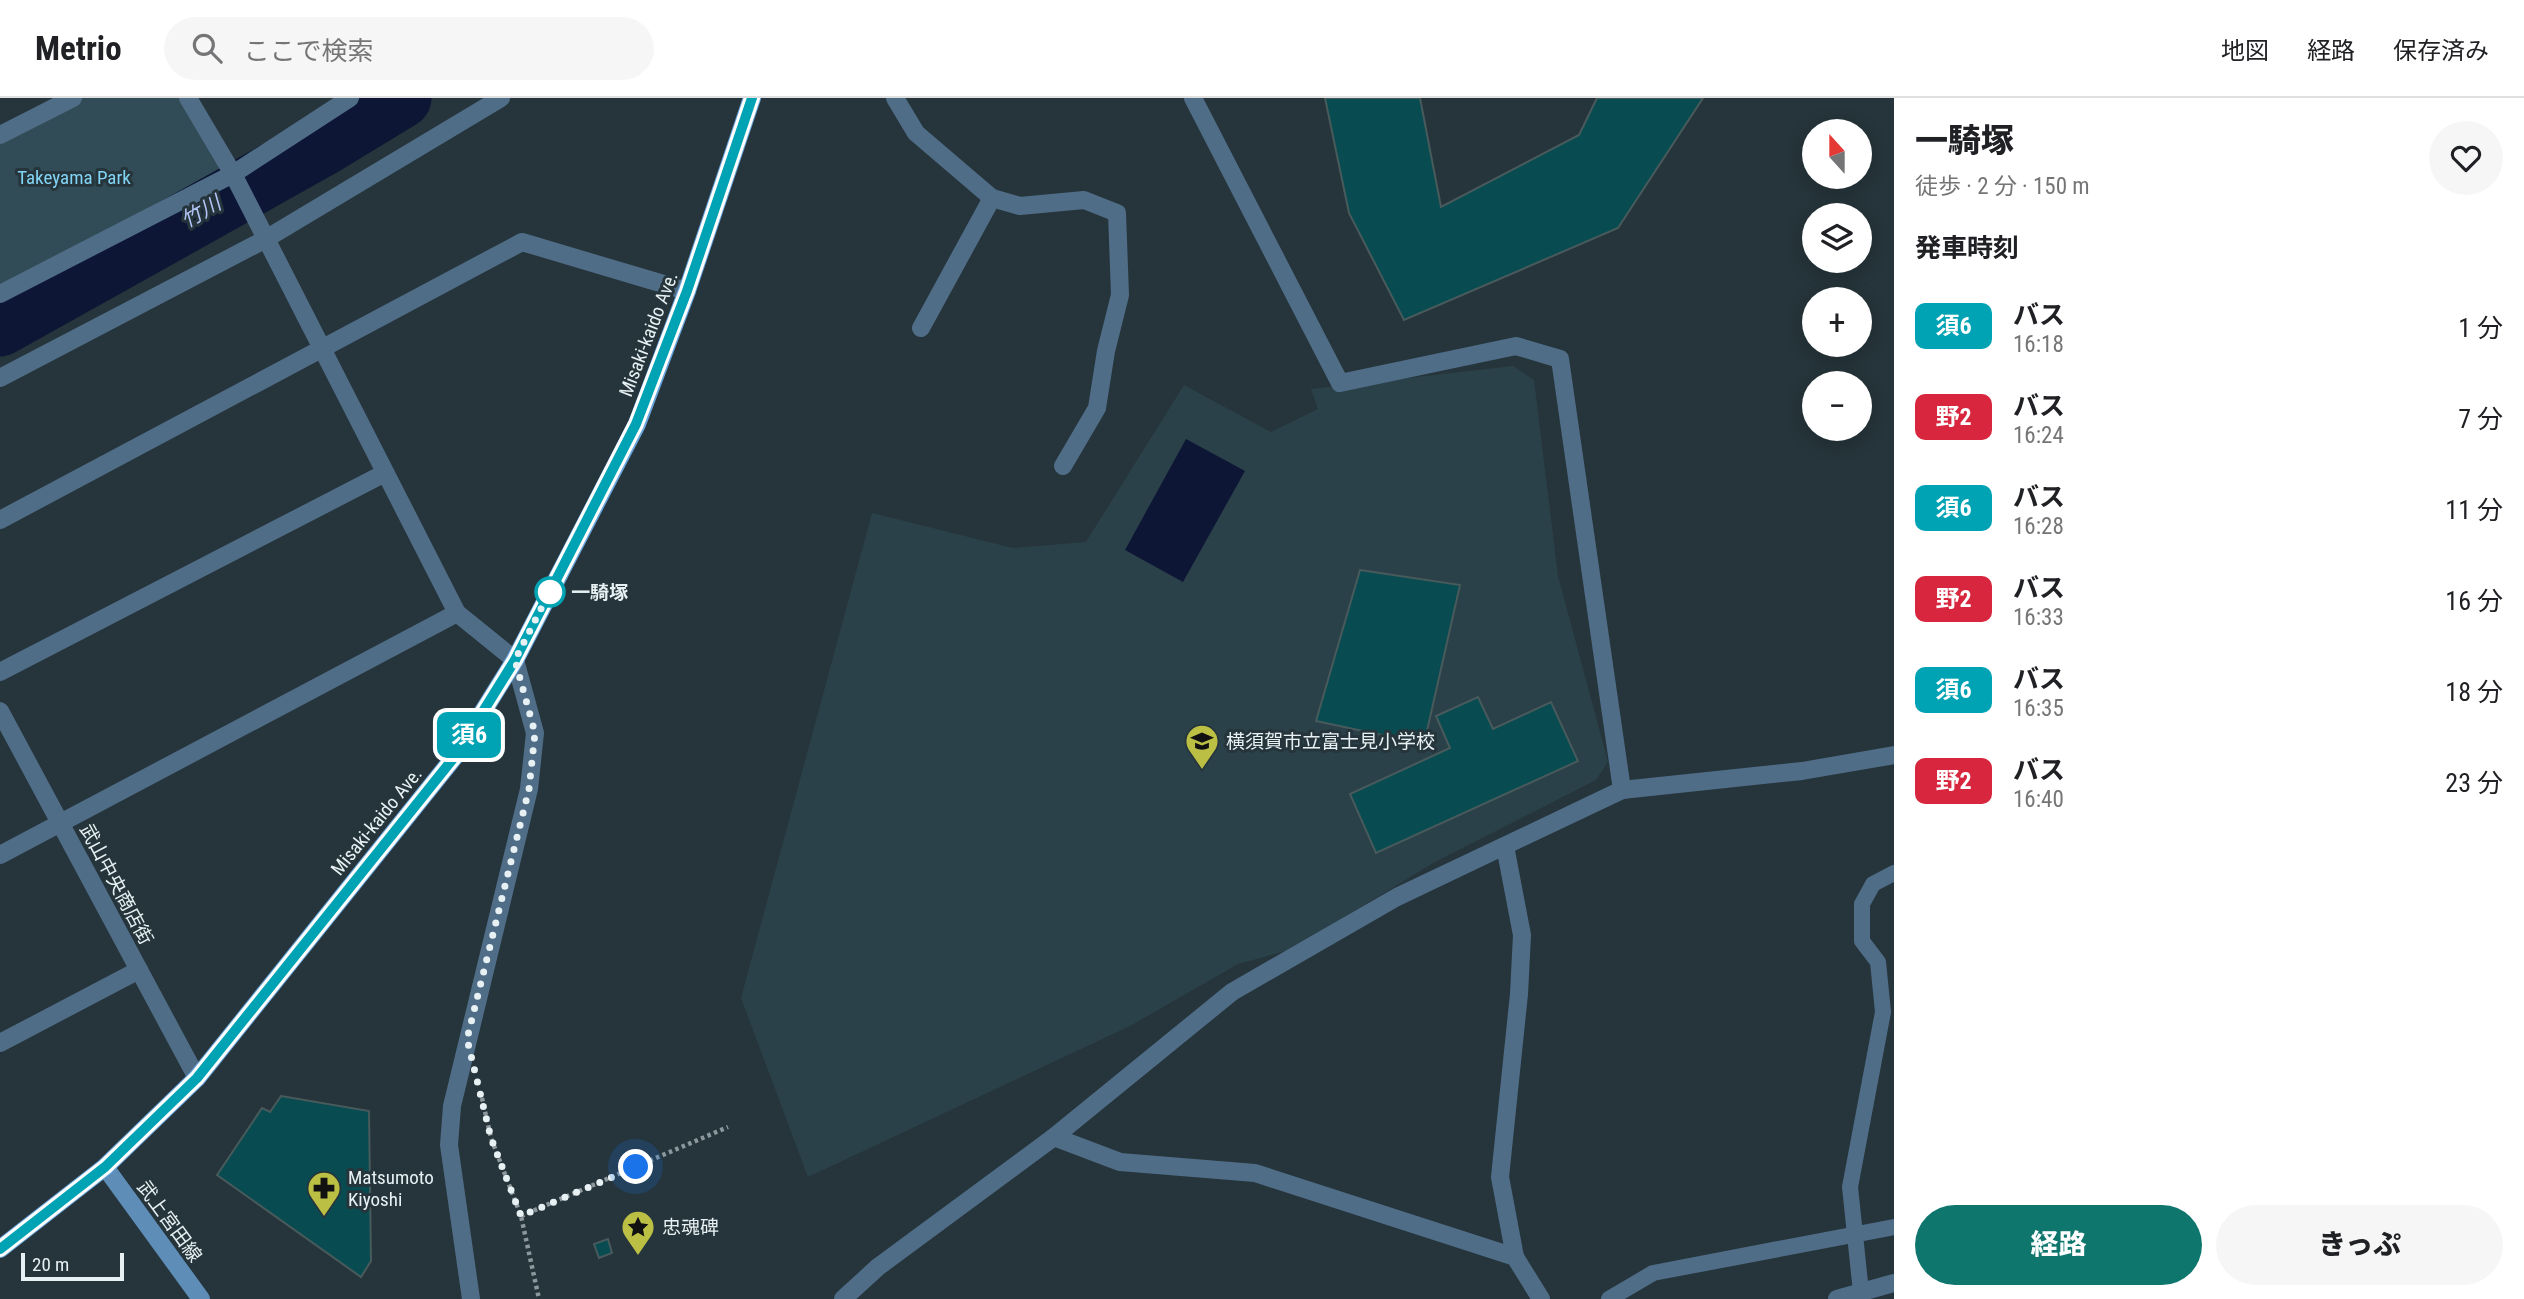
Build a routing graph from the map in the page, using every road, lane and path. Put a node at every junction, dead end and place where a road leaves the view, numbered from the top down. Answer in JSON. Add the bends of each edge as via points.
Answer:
{"nodes":[{"id":1,"x":72,"y":98,"type":"edge"},
{"id":2,"x":188,"y":98,"type":"edge"},
{"id":3,"x":350,"y":98,"type":"edge"},
{"id":4,"x":500,"y":98,"type":"edge"},
{"id":5,"x":752,"y":98,"type":"edge"},
{"id":6,"x":895,"y":98,"type":"edge"},
{"id":7,"x":1193,"y":98,"type":"edge"},
{"id":8,"x":0,"y":135,"type":"edge"},
{"id":9,"x":233,"y":174,"type":"junction"},
{"id":10,"x":992,"y":198,"type":"junction"},
{"id":11,"x":264,"y":240,"type":"junction"},
{"id":12,"x":687,"y":291,"type":"junction"},
{"id":13,"x":0,"y":293,"type":"edge"},
{"id":14,"x":921,"y":328,"type":"dead end"},
{"id":15,"x":321,"y":350,"type":"junction"},
{"id":16,"x":0,"y":378,"type":"edge"},
{"id":17,"x":1063,"y":466,"type":"dead end"},
{"id":18,"x":385,"y":473,"type":"junction"},
{"id":19,"x":0,"y":520,"type":"edge"},
{"id":20,"x":457,"y":613,"type":"junction"},
{"id":21,"x":515,"y":660,"type":"junction"},
{"id":22,"x":0,"y":672,"type":"edge"},
{"id":23,"x":0,"y":711,"type":"edge"},
{"id":24,"x":1894,"y":755,"type":"edge"},
{"id":25,"x":1622,"y":790,"type":"junction"},
{"id":26,"x":61,"y":823,"type":"junction"},
{"id":27,"x":1505,"y":846,"type":"junction"},
{"id":28,"x":0,"y":855,"type":"edge"},
{"id":29,"x":1894,"y":873,"type":"edge"},
{"id":30,"x":139,"y":970,"type":"junction"},
{"id":31,"x":1888,"y":1001,"type":"edge"},
{"id":32,"x":0,"y":1043,"type":"edge"},
{"id":33,"x":197,"y":1078,"type":"junction"},
{"id":34,"x":479,"y":1088,"type":"dead end"},
{"id":35,"x":728,"y":1127,"type":"dead end"},
{"id":36,"x":1054,"y":1137,"type":"junction"},
{"id":37,"x":105,"y":1167,"type":"junction"},
{"id":38,"x":521,"y":1216,"type":"junction"},
{"id":39,"x":1894,"y":1227,"type":"edge"},
{"id":40,"x":1855,"y":1234,"type":"junction"},
{"id":41,"x":0,"y":1249,"type":"edge"},
{"id":42,"x":1515,"y":1257,"type":"junction"},
{"id":43,"x":1894,"y":1283,"type":"edge"},
{"id":44,"x":1861,"y":1292,"type":"junction"},
{"id":45,"x":201,"y":1299,"type":"edge"},
{"id":46,"x":471,"y":1299,"type":"edge"},
{"id":47,"x":539,"y":1299,"type":"edge"},
{"id":48,"x":843,"y":1299,"type":"edge"},
{"id":49,"x":1541,"y":1299,"type":"edge"},
{"id":50,"x":1609,"y":1299,"type":"edge"},
{"id":51,"x":1837,"y":1299,"type":"edge"}],
"edges":[{"from":1,"to":8,"type":"street"},
{"from":2,"to":9,"type":"street"},
{"from":3,"to":9,"type":"street"},
{"from":4,"to":11,"type":"street"},
{"from":5,"to":12,"type":"main road","name":"Misaki-kaido Ave."},
{"from":6,"to":10,"type":"street","via":[[916,133]]},
{"from":7,"to":25,"type":"street","via":[[1340,383],[1516,346],[1560,359]]},
{"from":9,"to":11,"type":"street"},
{"from":9,"to":13,"type":"street"},
{"from":10,"to":14,"type":"street"},
{"from":10,"to":17,"type":"street","via":[[1020,206],[1084,200],[1117,212],[1120,295],[1097,408]]},
{"from":11,"to":15,"type":"street"},
{"from":11,"to":16,"type":"street"},
{"from":12,"to":15,"type":"street","via":[[522,242]]},
{"from":12,"to":21,"type":"main road","name":"Misaki-kaido Ave.","via":[[636,424]]},
{"from":15,"to":18,"type":"street"},
{"from":15,"to":19,"type":"street"},
{"from":18,"to":20,"type":"street"},
{"from":18,"to":22,"type":"street"},
{"from":20,"to":21,"type":"street"},
{"from":20,"to":26,"type":"street"},
{"from":21,"to":33,"type":"main road","name":"Misaki-kaido Ave.","via":[[456,755]]},
{"from":21,"to":46,"type":"street","via":[[535,733],[529,789],[452,1106],[449,1144]]},
{"from":23,"to":26,"type":"street","name":"武山中央商店街"},
{"from":24,"to":25,"type":"street","via":[[1802,771]]},
{"from":25,"to":27,"type":"street"},
{"from":26,"to":28,"type":"street"},
{"from":26,"to":30,"type":"street","name":"武山中央商店街"},
{"from":27,"to":36,"type":"street","via":[[1397,897],[1232,992]]},
{"from":27,"to":42,"type":"street","via":[[1522,935],[1500,1177]]},
{"from":29,"to":31,"type":"lane","via":[[1873,884],[1861,904],[1862,941],[1878,962]]},
{"from":30,"to":32,"type":"street"},
{"from":30,"to":33,"type":"street","name":"武山中央商店街"},
{"from":31,"to":40,"type":"lane","via":[[1850,1186]]},
{"from":33,"to":37,"type":"main road","name":"Misaki-kaido Ave."},
{"from":34,"to":38,"type":"path","via":[[491,1138]]},
{"from":35,"to":38,"type":"path"},
{"from":36,"to":42,"type":"street","via":[[1120,1162],[1255,1174]]},
{"from":36,"to":48,"type":"street","via":[[878,1267]]},
{"from":37,"to":41,"type":"main road","name":"Misaki-kaido Ave."},
{"from":37,"to":45,"type":"main road","name":"武上宮田線"},
{"from":38,"to":47,"type":"path"},
{"from":39,"to":40,"type":"lane"},
{"from":40,"to":44,"type":"lane"},
{"from":40,"to":50,"type":"lane","via":[[1653,1273]]},
{"from":42,"to":49,"type":"street"},
{"from":43,"to":44,"type":"street"},
{"from":44,"to":51,"type":"street"}]}
